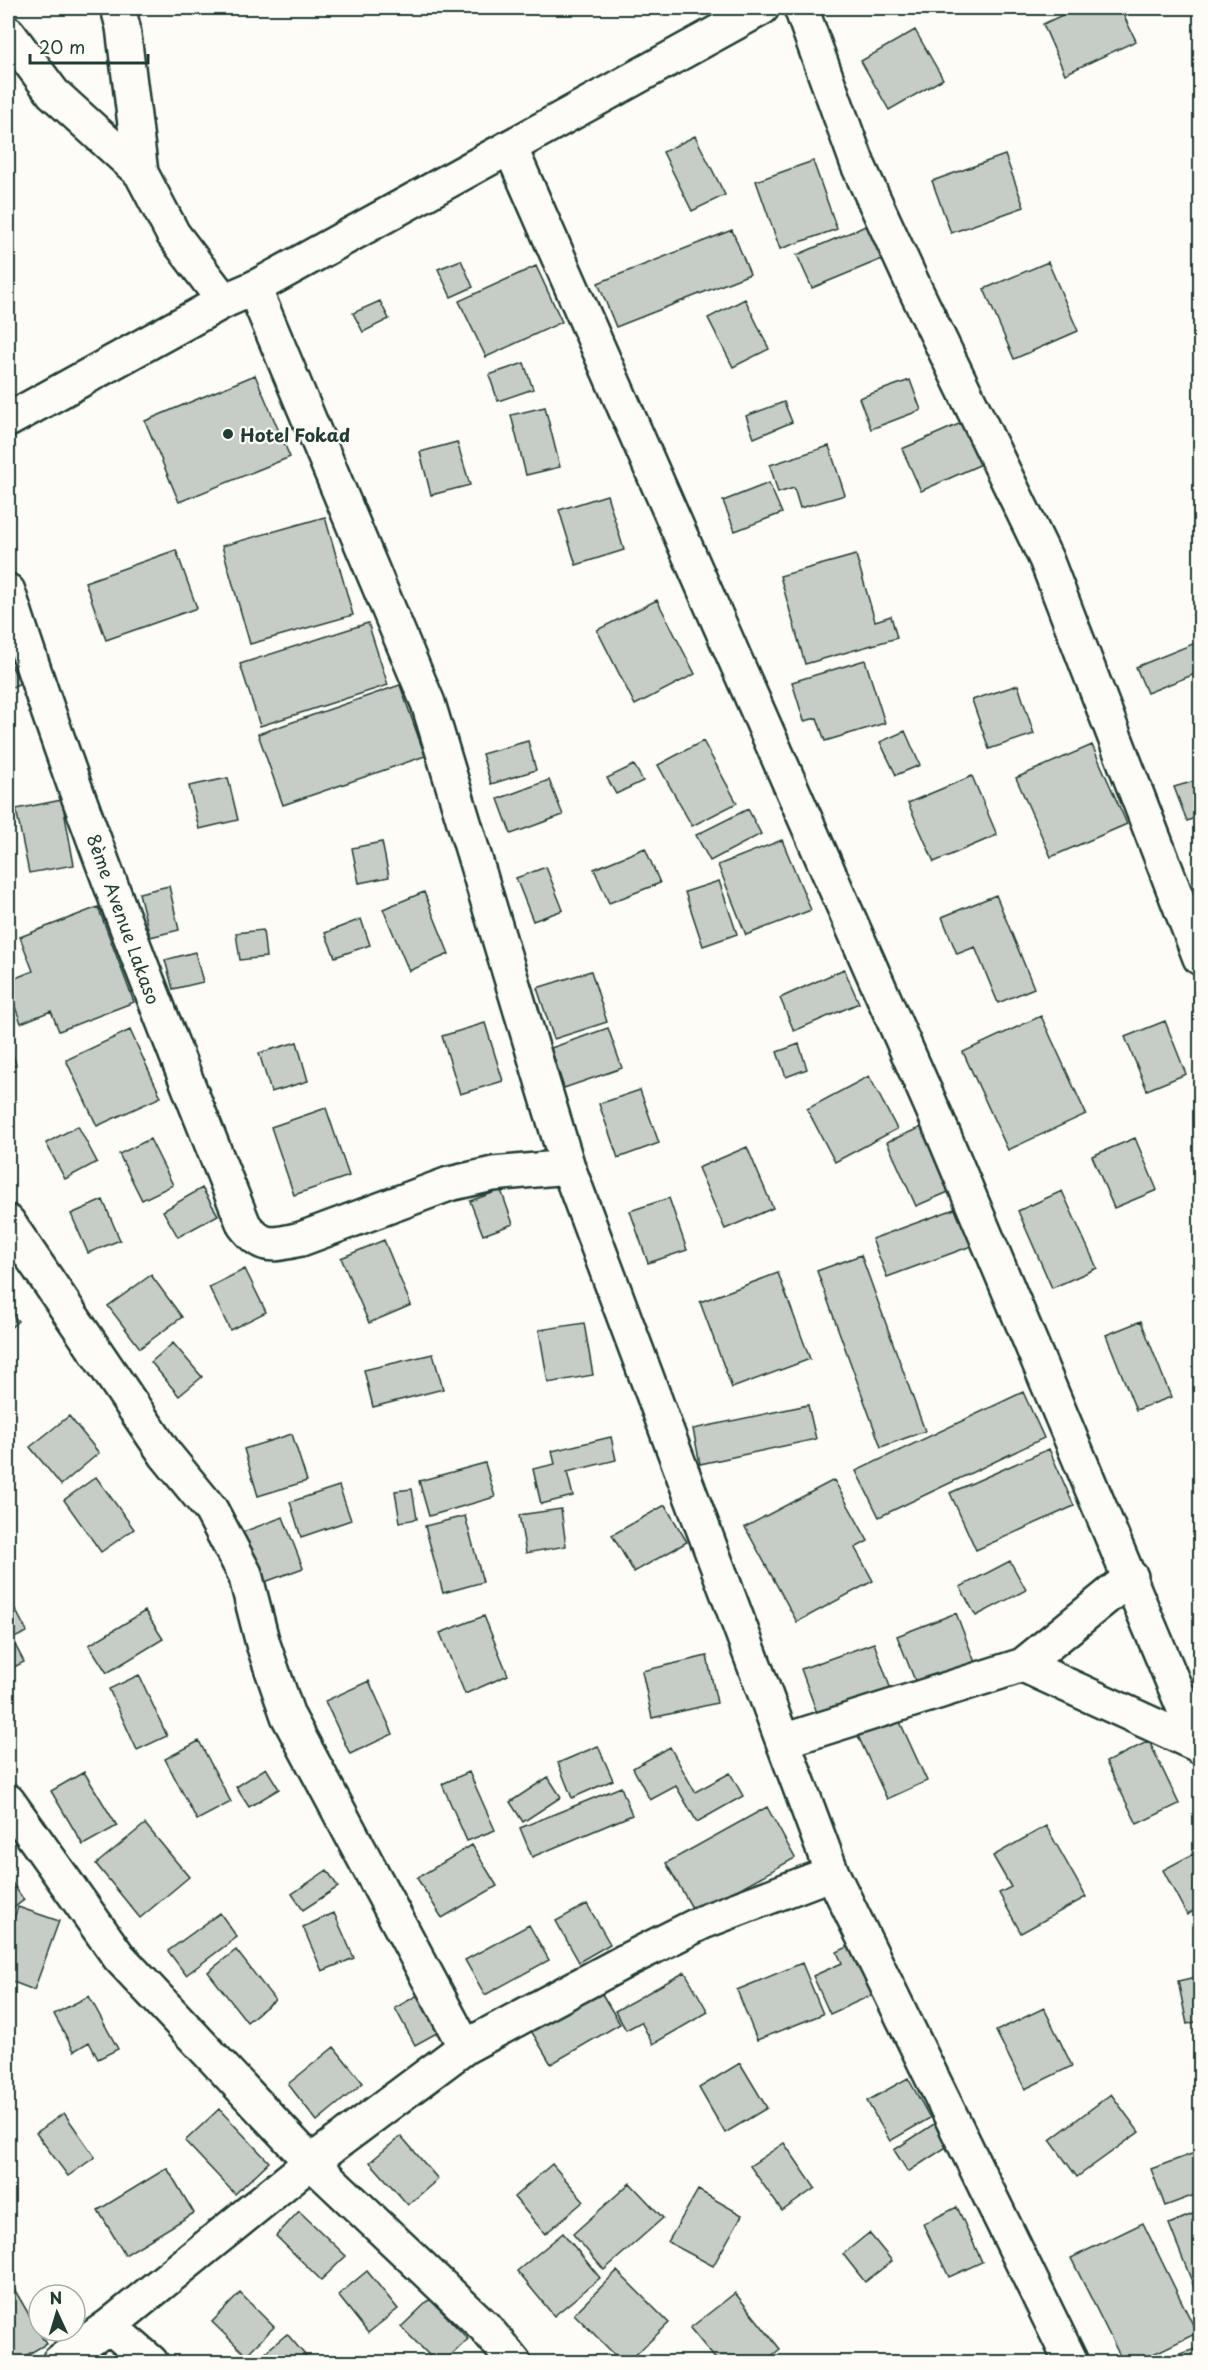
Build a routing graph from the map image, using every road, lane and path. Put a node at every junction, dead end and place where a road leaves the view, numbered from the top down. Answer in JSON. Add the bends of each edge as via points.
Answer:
{"nodes":[{"id":1,"x":118,"y":8,"type":"edge"},
{"id":2,"x":762,"y":8,"type":"edge"},
{"id":3,"x":801,"y":8,"type":"edge"},
{"id":4,"x":8,"y":33,"type":"edge"},
{"id":5,"x":510,"y":147,"type":"junction"},
{"id":6,"x":141,"y":173,"type":"junction"},
{"id":7,"x":254,"y":288,"type":"junction"},
{"id":8,"x":224,"y":301,"type":"junction"},
{"id":9,"x":8,"y":420,"type":"edge"},
{"id":10,"x":8,"y":591,"type":"edge"},
{"id":11,"x":1200,"y":958,"type":"edge"},
{"id":12,"x":568,"y":1167,"type":"junction"},
{"id":13,"x":8,"y":1222,"type":"edge"},
{"id":14,"x":1131,"y":1577,"type":"junction"},
{"id":15,"x":1023,"y":1665,"type":"junction"},
{"id":16,"x":783,"y":1741,"type":"junction"},
{"id":17,"x":1200,"y":1746,"type":"edge"},
{"id":18,"x":8,"y":1801,"type":"edge"},
{"id":19,"x":832,"y":1873,"type":"junction"},
{"id":20,"x":465,"y":2047,"type":"junction"},
{"id":21,"x":311,"y":2162,"type":"junction"},
{"id":22,"x":109,"y":2326,"type":"junction"},
{"id":23,"x":59,"y":2362,"type":"edge"},
{"id":24,"x":151,"y":2362,"type":"edge"},
{"id":25,"x":514,"y":2362,"type":"edge"},
{"id":26,"x":1071,"y":2362,"type":"edge"}],
"edges":[{"from":1,"to":6,"type":"main road"},
{"from":2,"to":5,"type":"main road"},
{"from":3,"to":11,"type":"main road","via":[[858,165],[1046,559]]},
{"from":4,"to":6,"type":"main road","via":[[53,93]]},
{"from":5,"to":7,"type":"main road"},
{"from":5,"to":14,"type":"main road","via":[[937,1119]]},
{"from":6,"to":8,"type":"main road","via":[[173,234]]},
{"from":7,"to":8,"type":"main road"},
{"from":7,"to":12,"type":"main road","via":[[428,703]]},
{"from":8,"to":9,"type":"main road"},
{"from":10,"to":12,"type":"main road","name":"8ème Avenue Lakaso","via":[[153,1000],[244,1225],[256,1240],[276,1244],[301,1239],[449,1184],[493,1174]]},
{"from":12,"to":16,"type":"main road"},
{"from":13,"to":20,"type":"main road","via":[[166,1455],[211,1510],[245,1574],[263,1644],[288,1716]]},
{"from":14,"to":15,"type":"main road"},
{"from":14,"to":17,"type":"main road"},
{"from":15,"to":16,"type":"main road"},
{"from":15,"to":17,"type":"main road"},
{"from":16,"to":19,"type":"main road"},
{"from":18,"to":21,"type":"main road","via":[[119,1957]]},
{"from":19,"to":20,"type":"main road","via":[[703,1922]]},
{"from":19,"to":26,"type":"main road"},
{"from":20,"to":21,"type":"main road"},
{"from":21,"to":22,"type":"main road"},
{"from":21,"to":25,"type":"main road","via":[[485,2327]]},
{"from":22,"to":23,"type":"main road"},
{"from":22,"to":24,"type":"main road"}]}
